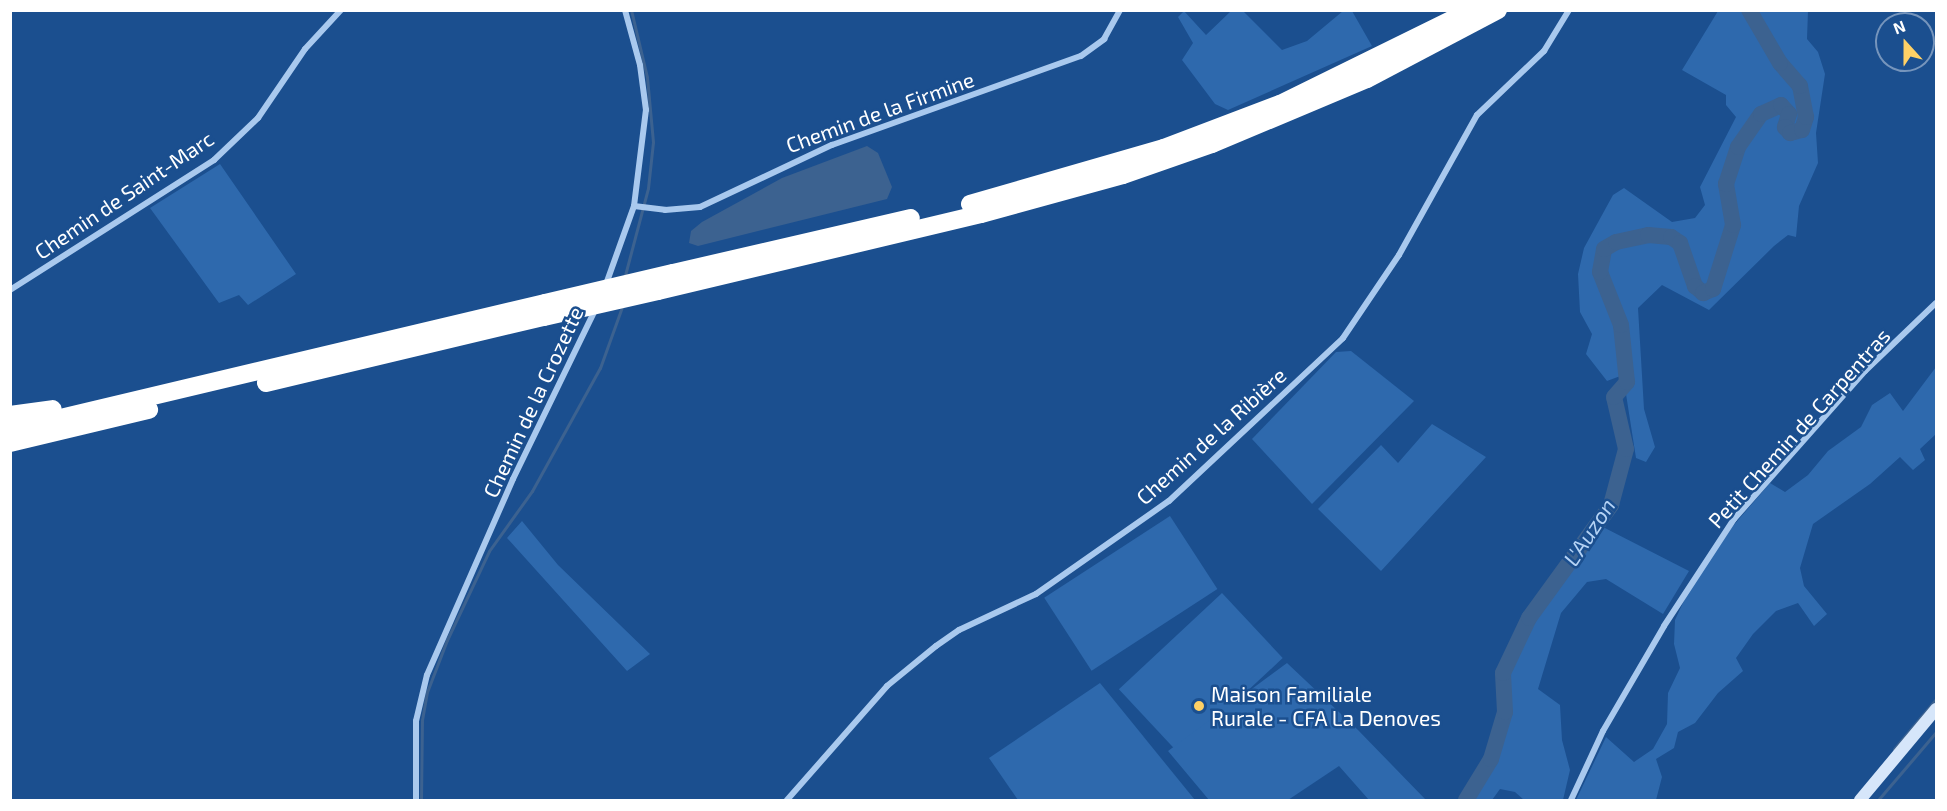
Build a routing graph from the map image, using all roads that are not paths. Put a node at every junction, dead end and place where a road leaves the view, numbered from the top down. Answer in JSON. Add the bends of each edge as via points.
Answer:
{"nodes":[{"id":1,"x":341,"y":10,"type":"edge"},
{"id":2,"x":625,"y":10,"type":"edge"},
{"id":3,"x":1120,"y":10,"type":"edge"},
{"id":4,"x":1472,"y":10,"type":"edge"},
{"id":5,"x":1498,"y":10,"type":"edge"},
{"id":6,"x":1569,"y":10,"type":"edge"},
{"id":7,"x":634,"y":206,"type":"junction"},
{"id":8,"x":10,"y":290,"type":"edge"},
{"id":9,"x":1936,"y":303,"type":"edge"},
{"id":10,"x":544,"y":310,"type":"junction"},
{"id":11,"x":168,"y":400,"type":"junction"},
{"id":12,"x":10,"y":415,"type":"edge"},
{"id":13,"x":10,"y":430,"type":"edge"},
{"id":14,"x":10,"y":443,"type":"edge"},
{"id":15,"x":10,"y":455,"type":"edge"},
{"id":16,"x":1936,"y":709,"type":"edge"},
{"id":17,"x":416,"y":801,"type":"edge"},
{"id":18,"x":787,"y":801,"type":"edge"},
{"id":19,"x":1571,"y":801,"type":"edge"},
{"id":20,"x":1860,"y":801,"type":"edge"}],
"edges":[{"from":1,"to":8,"type":"street","name":"Chemin de Saint-Marc","via":[[305,49],[258,118],[214,160]]},
{"from":2,"to":7,"type":"street","name":"Chemin de la Crozette","via":[[640,65],[646,110]]},
{"from":3,"to":7,"type":"street","name":"Chemin de la Firmine","via":[[1104,39],[1081,56],[832,145],[700,207],[665,210]]},
{"from":4,"to":10,"type":"highway","bridge":true,"via":[[1290,99],[1164,148],[978,202],[674,273]]},
{"from":5,"to":10,"type":"highway","bridge":true,"via":[[1367,79],[1212,144],[1134,171],[981,214],[658,291]]},
{"from":6,"to":18,"type":"street","name":"Chemin de la Ribière","via":[[1544,51],[1477,115],[1399,255],[1342,338],[1169,501],[1036,594],[960,630],[887,686]]},
{"from":7,"to":17,"type":"street","name":"Chemin de la Crozette","via":[[590,322],[513,479],[427,675],[416,721]]},
{"from":9,"to":19,"type":"street","name":"Petit Chemin de Carpentras","via":[[1865,371],[1734,519],[1664,626],[1603,731]]},
{"from":10,"to":11,"type":"highway"},
{"from":11,"to":12,"type":"highway"},
{"from":11,"to":13,"type":"highway"},
{"from":11,"to":14,"type":"highway"},
{"from":11,"to":15,"type":"highway"},
{"from":16,"to":20,"type":"main road"}]}
